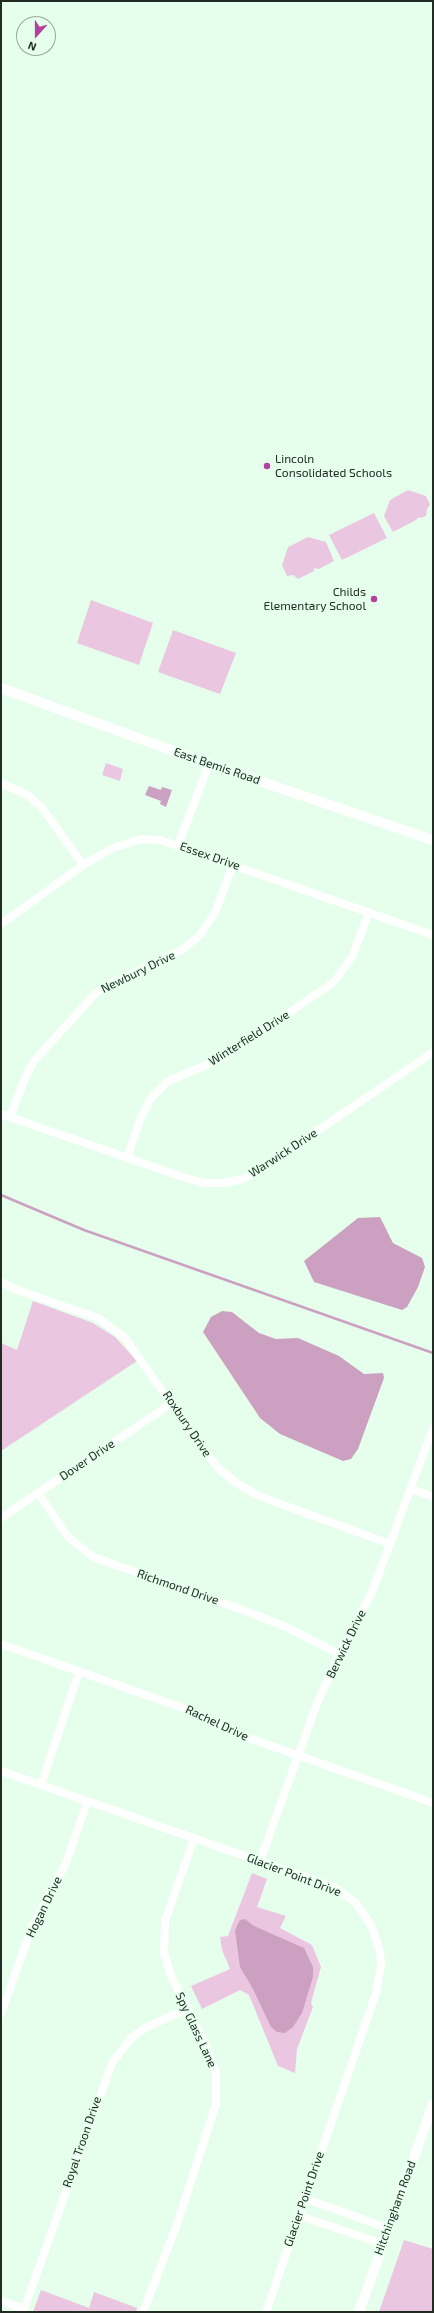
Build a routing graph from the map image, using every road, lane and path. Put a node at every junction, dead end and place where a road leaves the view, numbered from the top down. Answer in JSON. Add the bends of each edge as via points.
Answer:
{"nodes":[{"id":1,"x":1,"y":688,"type":"edge"},
{"id":2,"x":209,"y":764,"type":"junction"},
{"id":3,"x":1,"y":783,"type":"edge"},
{"id":4,"x":433,"y":840,"type":"edge"},
{"id":5,"x":178,"y":845,"type":"junction"},
{"id":6,"x":232,"y":864,"type":"junction"},
{"id":7,"x":83,"y":865,"type":"junction"},
{"id":8,"x":369,"y":912,"type":"junction"},
{"id":9,"x":1,"y":924,"type":"edge"},
{"id":10,"x":433,"y":935,"type":"edge"},
{"id":11,"x":433,"y":1052,"type":"edge"},
{"id":12,"x":1,"y":1114,"type":"edge"},
{"id":13,"x":10,"y":1117,"type":"junction"},
{"id":14,"x":127,"y":1158,"type":"junction"},
{"id":15,"x":1,"y":1282,"type":"edge"},
{"id":16,"x":172,"y":1403,"type":"junction"},
{"id":17,"x":433,"y":1428,"type":"edge"},
{"id":18,"x":411,"y":1489,"type":"junction"},
{"id":19,"x":38,"y":1493,"type":"junction"},
{"id":20,"x":433,"y":1497,"type":"edge"},
{"id":21,"x":1,"y":1518,"type":"edge"},
{"id":22,"x":390,"y":1544,"type":"junction"},
{"id":23,"x":1,"y":1644,"type":"edge"},
{"id":24,"x":339,"y":1654,"type":"junction"},
{"id":25,"x":79,"y":1672,"type":"junction"},
{"id":26,"x":298,"y":1756,"type":"junction"},
{"id":27,"x":1,"y":1771,"type":"edge"},
{"id":28,"x":41,"y":1785,"type":"junction"},
{"id":29,"x":87,"y":1802,"type":"junction"},
{"id":30,"x":433,"y":1803,"type":"edge"},
{"id":31,"x":194,"y":1838,"type":"junction"},
{"id":32,"x":260,"y":1861,"type":"junction"},
{"id":33,"x":187,"y":2009,"type":"junction"},
{"id":34,"x":1,"y":2013,"type":"edge"},
{"id":35,"x":433,"y":2104,"type":"edge"},
{"id":36,"x":304,"y":2198,"type":"junction"},
{"id":37,"x":298,"y":2215,"type":"junction"},
{"id":38,"x":388,"y":2228,"type":"junction"},
{"id":39,"x":382,"y":2244,"type":"junction"},
{"id":40,"x":1,"y":2301,"type":"edge"},
{"id":41,"x":24,"y":2311,"type":"edge"},
{"id":42,"x":143,"y":2312,"type":"edge"},
{"id":43,"x":266,"y":2312,"type":"edge"},
{"id":44,"x":359,"y":2312,"type":"edge"}],
"edges":[{"from":1,"to":2,"type":"street","name":"East Bemis Road"},
{"from":2,"to":4,"type":"street","name":"East Bemis Road"},
{"from":2,"to":5,"type":"street"},
{"from":3,"to":7,"type":"street","via":[[29,796],[43,809]]},
{"from":5,"to":6,"type":"street","name":"Essex Drive"},
{"from":5,"to":7,"type":"street","name":"Essex Drive","via":[[160,840],[135,840],[113,848]]},
{"from":6,"to":8,"type":"street","name":"Essex Drive"},
{"from":6,"to":13,"type":"street","name":"Newbury Drive","via":[[215,912],[200,935],[182,950],[105,986],[93,996],[34,1061]]},
{"from":7,"to":9,"type":"street","name":"Essex Drive"},
{"from":8,"to":10,"type":"street","name":"Essex Drive"},
{"from":8,"to":14,"type":"street","name":"Winterfield Drive","via":[[352,957],[334,982],[224,1057],[167,1082],[152,1098],[141,1117]]},
{"from":11,"to":14,"type":"street","name":"Warwick Drive","via":[[243,1179],[205,1183]]},
{"from":12,"to":13,"type":"street","name":"Warwick Drive"},
{"from":13,"to":14,"type":"street","name":"Warwick Drive"},
{"from":15,"to":16,"type":"street","name":"Roxbury Drive","via":[[16,1290],[98,1318],[115,1330],[132,1346]]},
{"from":16,"to":19,"type":"street","name":"Dover Drive"},
{"from":16,"to":22,"type":"street","name":"Roxbury Drive","via":[[214,1464],[238,1484],[258,1496]]},
{"from":17,"to":18,"type":"street","name":"Berwick Drive"},
{"from":18,"to":20,"type":"street"},
{"from":18,"to":22,"type":"street","name":"Berwick Drive"},
{"from":19,"to":21,"type":"street","name":"Dover Drive"},
{"from":19,"to":24,"type":"street","name":"Richmond Drive","via":[[66,1536],[93,1557],[268,1620]]},
{"from":22,"to":24,"type":"street","name":"Berwick Drive","via":[[372,1592]]},
{"from":23,"to":25,"type":"street","name":"Rachel Drive"},
{"from":24,"to":26,"type":"street","name":"Berwick Drive"},
{"from":25,"to":26,"type":"street","name":"Rachel Drive","via":[[186,1709],[229,1731]]},
{"from":25,"to":28,"type":"street"},
{"from":26,"to":30,"type":"street","name":"Rachel Drive"},
{"from":26,"to":32,"type":"street","name":"Berwick Drive"},
{"from":27,"to":28,"type":"street","name":"Glacier Point Drive"},
{"from":28,"to":29,"type":"street","name":"Glacier Point Drive"},
{"from":29,"to":31,"type":"street","name":"Glacier Point Drive"},
{"from":29,"to":34,"type":"street","name":"Hogan Drive","via":[[66,1863],[32,1927]]},
{"from":31,"to":32,"type":"street","name":"Glacier Point Drive"},
{"from":31,"to":33,"type":"street","name":"Spy Glass Lane","via":[[163,1933],[164,1953],[171,1976]]},
{"from":32,"to":36,"type":"street","name":"Glacier Point Drive","via":[[334,1887],[346,1895],[366,1916],[380,1952],[380,1976],[376,1993]]},
{"from":33,"to":41,"type":"street","name":"Royal Troon Drive","via":[[147,2027],[131,2038],[112,2063]]},
{"from":33,"to":42,"type":"street","name":"Spy Glass Lane","via":[[204,2041],[216,2072],[216,2104],[176,2227]]},
{"from":35,"to":38,"type":"street","name":"Hitchingham Road"},
{"from":36,"to":37,"type":"street","name":"Glacier Point Drive"},
{"from":36,"to":38,"type":"street"},
{"from":37,"to":39,"type":"street"},
{"from":37,"to":43,"type":"street","name":"Glacier Point Drive"},
{"from":38,"to":39,"type":"street","name":"Hitchingham Road"},
{"from":39,"to":44,"type":"street","name":"Hitchingham Road"},
{"from":40,"to":41,"type":"street"}]}
